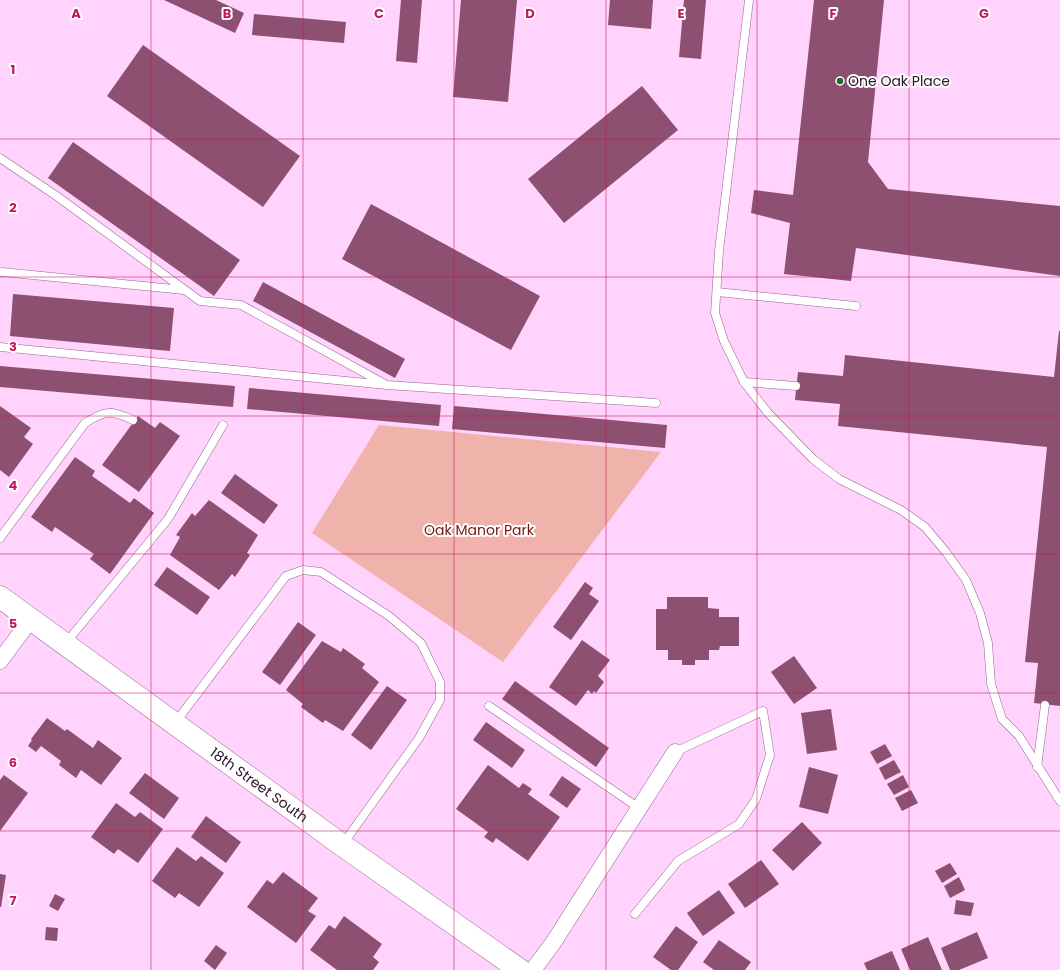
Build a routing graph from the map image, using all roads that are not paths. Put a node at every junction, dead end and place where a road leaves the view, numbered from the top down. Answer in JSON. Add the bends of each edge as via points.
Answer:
{"nodes":[{"id":1,"x":749,"y":0,"type":"edge"},
{"id":2,"x":0,"y":158,"type":"edge"},
{"id":3,"x":2,"y":272,"type":"dead end"},
{"id":4,"x":186,"y":290,"type":"junction"},
{"id":5,"x":716,"y":292,"type":"junction"},
{"id":6,"x":856,"y":306,"type":"dead end"},
{"id":7,"x":0,"y":347,"type":"edge"},
{"id":8,"x":744,"y":382,"type":"junction"},
{"id":9,"x":387,"y":385,"type":"junction"},
{"id":10,"x":796,"y":386,"type":"dead end"},
{"id":11,"x":656,"y":403,"type":"dead end"},
{"id":12,"x":133,"y":420,"type":"dead end"},
{"id":13,"x":223,"y":425,"type":"dead end"},
{"id":14,"x":0,"y":538,"type":"edge"},
{"id":15,"x":0,"y":596,"type":"edge"},
{"id":16,"x":31,"y":619,"type":"junction"},
{"id":17,"x":65,"y":644,"type":"junction"},
{"id":18,"x":0,"y":661,"type":"edge"},
{"id":19,"x":1045,"y":705,"type":"dead end"},
{"id":20,"x":489,"y":706,"type":"dead end"},
{"id":21,"x":174,"y":723,"type":"junction"},
{"id":22,"x":675,"y":752,"type":"joint"},
{"id":23,"x":1037,"y":767,"type":"junction"},
{"id":24,"x":1060,"y":801,"type":"edge"},
{"id":25,"x":639,"y":808,"type":"junction"},
{"id":26,"x":342,"y":845,"type":"junction"},
{"id":27,"x":635,"y":914,"type":"dead end"},
{"id":28,"x":520,"y":970,"type":"edge"},
{"id":29,"x":533,"y":970,"type":"edge"}],
"edges":[{"from":1,"to":5,"type":"lane"},
{"from":2,"to":4,"type":"lane"},
{"from":3,"to":4,"type":"lane"},
{"from":4,"to":9,"type":"lane","via":[[200,301],[241,305]]},
{"from":5,"to":6,"type":"lane"},
{"from":5,"to":8,"type":"lane","via":[[715,313]]},
{"from":7,"to":9,"type":"lane"},
{"from":8,"to":10,"type":"lane"},
{"from":8,"to":23,"type":"lane","via":[[768,413],[813,458],[839,479],[901,510],[925,528],[946,552],[966,580],[980,612],[988,643],[991,684],[1002,719],[1019,736]]},
{"from":9,"to":11,"type":"lane"},
{"from":12,"to":14,"type":"lane","via":[[115,412],[99,414],[85,422]]},
{"from":13,"to":17,"type":"lane","via":[[168,519]]},
{"from":15,"to":16,"type":"street","name":"18th Street South"},
{"from":16,"to":17,"type":"street","name":"18th Street South"},
{"from":16,"to":18,"type":"street"},
{"from":17,"to":21,"type":"street","name":"18th Street South"},
{"from":19,"to":23,"type":"lane"},
{"from":20,"to":25,"type":"lane"},
{"from":21,"to":26,"type":"street","name":"18th Street South"},
{"from":21,"to":26,"type":"lane","via":[[286,576],[303,570],[321,572],[389,616],[421,643],[440,682],[440,700],[419,738]]},
{"from":22,"to":25,"type":"street"},
{"from":22,"to":27,"type":"lane","via":[[763,711],[770,755],[756,799],[739,824],[678,862]]},
{"from":23,"to":24,"type":"lane"},
{"from":25,"to":29,"type":"street"},
{"from":26,"to":28,"type":"street","name":"18th Street South"}]}
